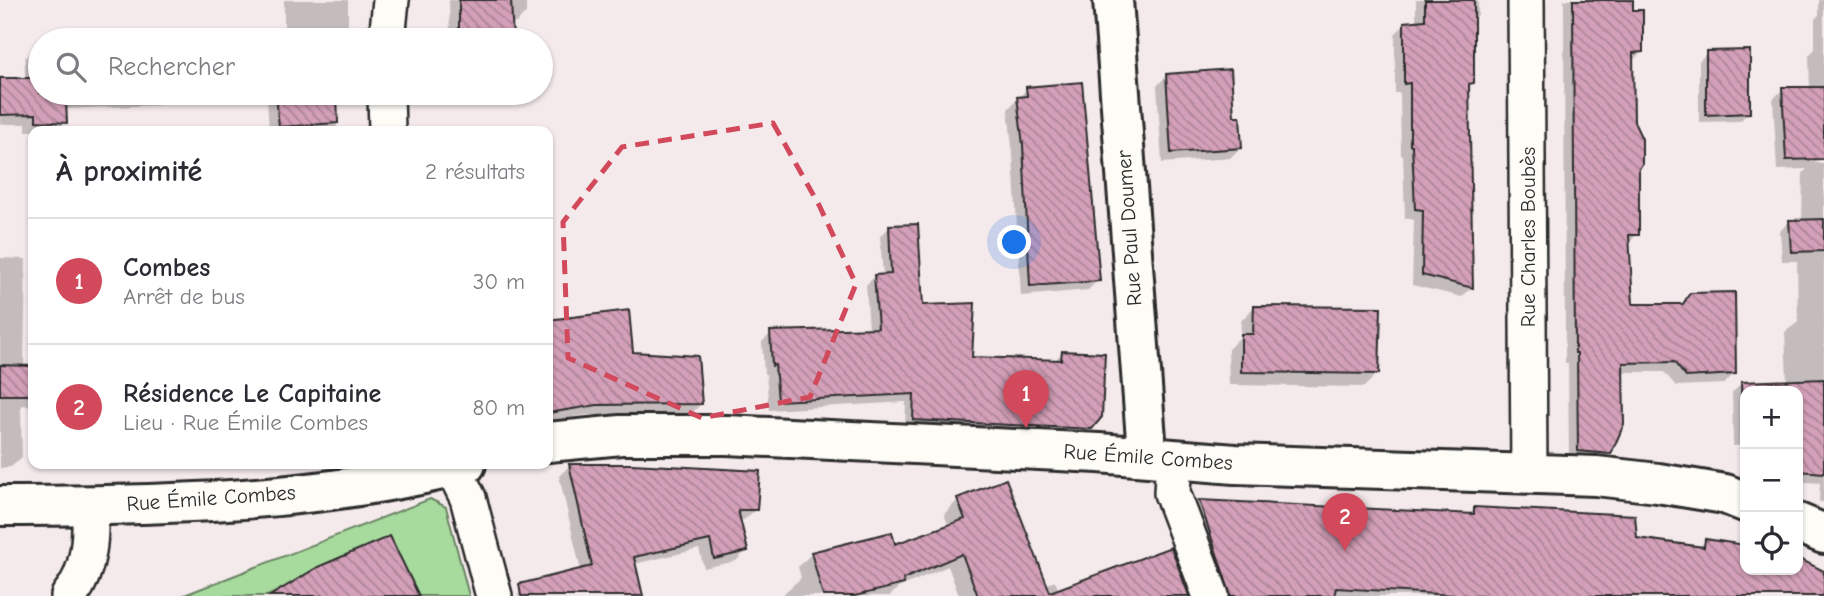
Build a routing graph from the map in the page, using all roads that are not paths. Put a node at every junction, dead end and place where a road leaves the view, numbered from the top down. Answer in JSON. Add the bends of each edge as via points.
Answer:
{"nodes":[{"id":1,"x":391,"y":0,"type":"edge"},
{"id":2,"x":1113,"y":0,"type":"edge"},
{"id":3,"x":1526,"y":0,"type":"edge"},
{"id":4,"x":388,"y":28,"type":"edge"},
{"id":5,"x":386,"y":105,"type":"edge"},
{"id":6,"x":387,"y":126,"type":"edge"},
{"id":7,"x":553,"y":442,"type":"edge"},
{"id":8,"x":1159,"y":458,"type":"junction"},
{"id":9,"x":440,"y":469,"type":"edge"},
{"id":10,"x":457,"y":469,"type":"edge"},
{"id":11,"x":1528,"y":474,"type":"junction"},
{"id":12,"x":1740,"y":500,"type":"edge"},
{"id":13,"x":90,"y":505,"type":"junction"},
{"id":14,"x":0,"y":506,"type":"edge"},
{"id":15,"x":1803,"y":525,"type":"edge"},
{"id":16,"x":1824,"y":534,"type":"edge"},
{"id":17,"x":69,"y":596,"type":"edge"},
{"id":18,"x":494,"y":596,"type":"edge"},
{"id":19,"x":1211,"y":596,"type":"edge"}],
"edges":[{"from":1,"to":4,"type":"street"},
{"from":2,"to":8,"type":"street","name":"Rue Paul Doumer","via":[[1146,439]]},
{"from":3,"to":11,"type":"street","name":"Rue Charles Boubès"},
{"from":5,"to":6,"type":"street"},
{"from":7,"to":8,"type":"street","name":"Rue Émile Combes","via":[[621,435],[727,435]]},
{"from":8,"to":11,"type":"street","name":"Rue Émile Combes"},
{"from":8,"to":19,"type":"street"},
{"from":9,"to":13,"type":"street","name":"Rue Émile Combes","via":[[391,481],[258,498]]},
{"from":10,"to":18,"type":"street"},
{"from":11,"to":12,"type":"street","name":"Rue Émile Combes","via":[[1658,483]]},
{"from":13,"to":14,"type":"street","name":"Rue Émile Combes"},
{"from":13,"to":17,"type":"street","via":[[86,565]]},
{"from":15,"to":16,"type":"street"}]}
